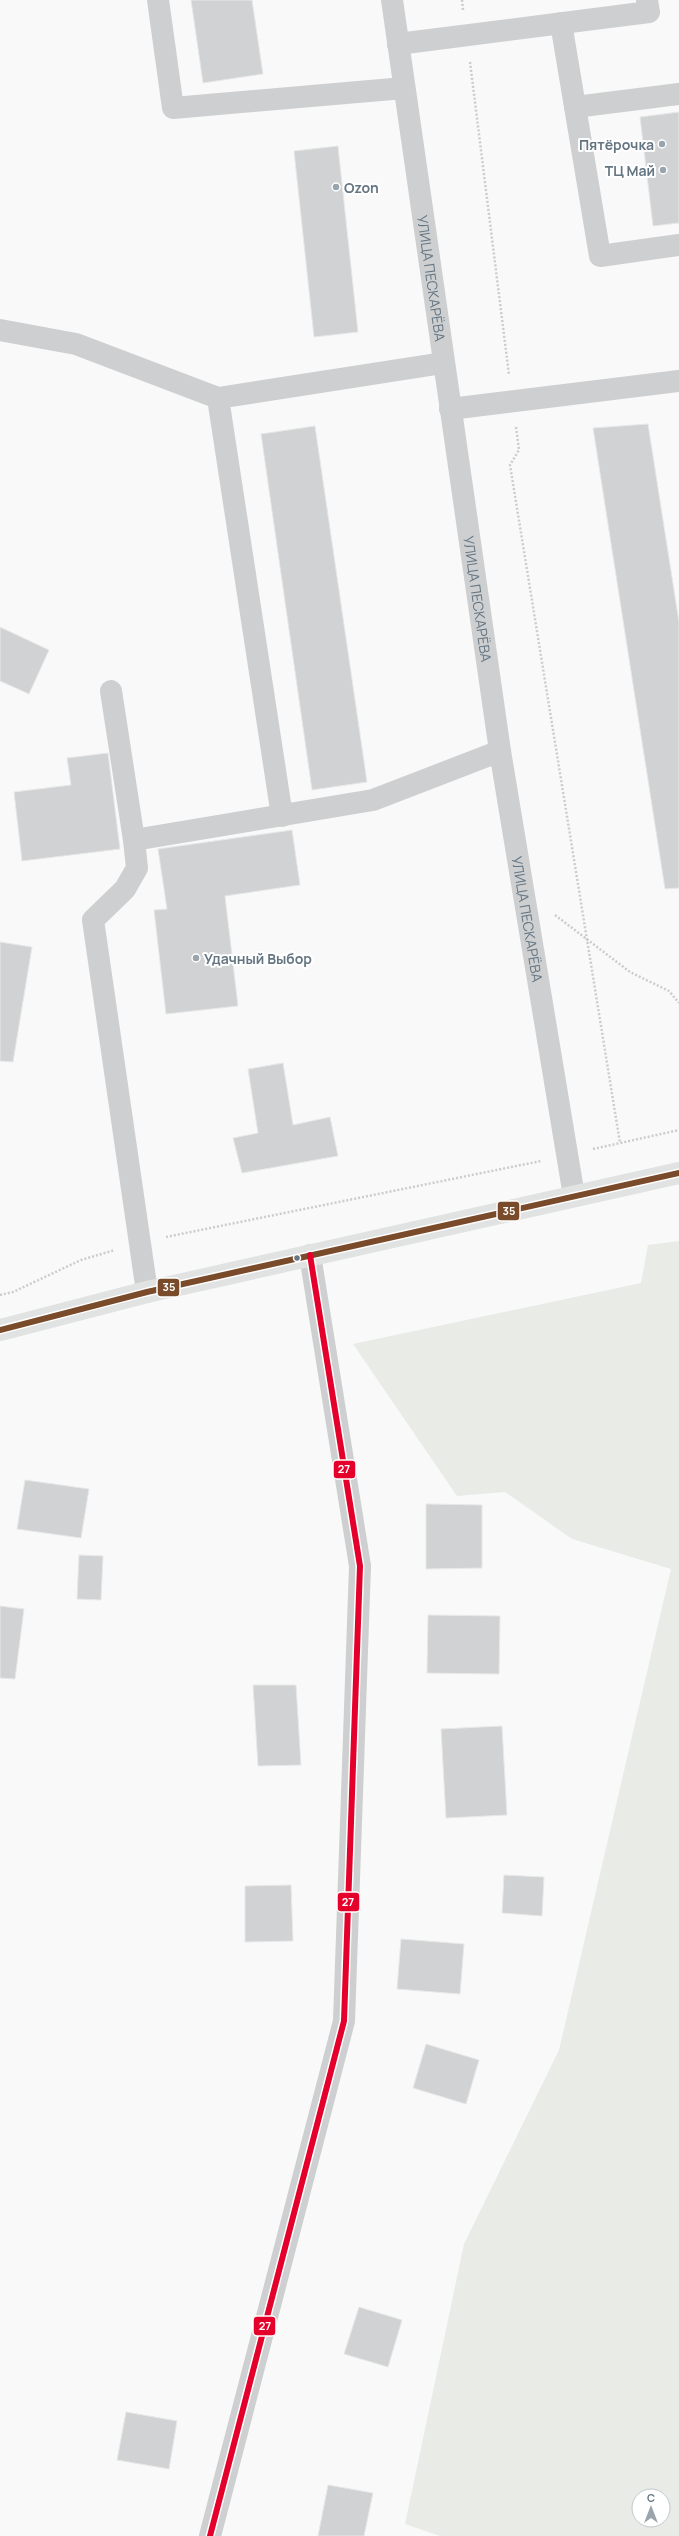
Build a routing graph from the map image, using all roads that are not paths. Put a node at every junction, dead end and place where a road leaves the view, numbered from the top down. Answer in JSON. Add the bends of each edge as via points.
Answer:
{"nodes":[{"id":1,"x":158,"y":0,"type":"edge"},
{"id":2,"x":392,"y":0,"type":"edge"},
{"id":3,"x":647,"y":0,"type":"edge"},
{"id":4,"x":561,"y":23,"type":"junction"},
{"id":5,"x":398,"y":44,"type":"junction"},
{"id":6,"x":404,"y":88,"type":"junction"},
{"id":7,"x":679,"y":94,"type":"edge"},
{"id":8,"x":575,"y":108,"type":"junction"},
{"id":9,"x":679,"y":245,"type":"edge"},
{"id":10,"x":0,"y":330,"type":"edge"},
{"id":11,"x":443,"y":362,"type":"junction"},
{"id":12,"x":679,"y":381,"type":"edge"},
{"id":13,"x":218,"y":398,"type":"junction"},
{"id":14,"x":450,"y":409,"type":"junction"},
{"id":15,"x":111,"y":691,"type":"dead end"},
{"id":16,"x":500,"y":751,"type":"junction"},
{"id":17,"x":282,"y":816,"type":"junction"},
{"id":18,"x":134,"y":840,"type":"junction"},
{"id":19,"x":679,"y":1173,"type":"edge"},
{"id":20,"x":574,"y":1196,"type":"junction"},
{"id":21,"x":310,"y":1255,"type":"junction"},
{"id":22,"x":147,"y":1292,"type":"junction"},
{"id":23,"x":0,"y":1330,"type":"edge"},
{"id":24,"x":210,"y":2536,"type":"edge"}],
"edges":[{"from":1,"to":6,"type":"street","via":[[173,108]]},
{"from":2,"to":5,"type":"street","name":"УЛИЦА ПЕСКАРЁВА"},
{"from":3,"to":4,"type":"street","via":[[649,12]]},
{"from":4,"to":5,"type":"street"},
{"from":4,"to":8,"type":"street"},
{"from":5,"to":6,"type":"street","name":"УЛИЦА ПЕСКАРЁВА"},
{"from":6,"to":11,"type":"street","name":"УЛИЦА ПЕСКАРЁВА"},
{"from":7,"to":8,"type":"street"},
{"from":8,"to":9,"type":"street","via":[[600,256]]},
{"from":10,"to":13,"type":"street","via":[[76,344]]},
{"from":11,"to":13,"type":"street"},
{"from":11,"to":14,"type":"street","name":"УЛИЦА ПЕСКАРЁВА"},
{"from":12,"to":14,"type":"street"},
{"from":13,"to":17,"type":"street"},
{"from":14,"to":16,"type":"street","name":"УЛИЦА ПЕСКАРЁВА"},
{"from":15,"to":18,"type":"street"},
{"from":16,"to":17,"type":"street","via":[[373,800]]},
{"from":16,"to":20,"type":"street","name":"УЛИЦА ПЕСКАРЁВА"},
{"from":17,"to":18,"type":"street"},
{"from":18,"to":22,"type":"street","via":[[137,868],[125,889],[93,920]]},
{"from":19,"to":20,"type":"main road"},
{"from":20,"to":21,"type":"main road"},
{"from":21,"to":22,"type":"main road"},
{"from":21,"to":24,"type":"street","via":[[360,1566],[344,2022]]},
{"from":22,"to":23,"type":"main road"}]}
